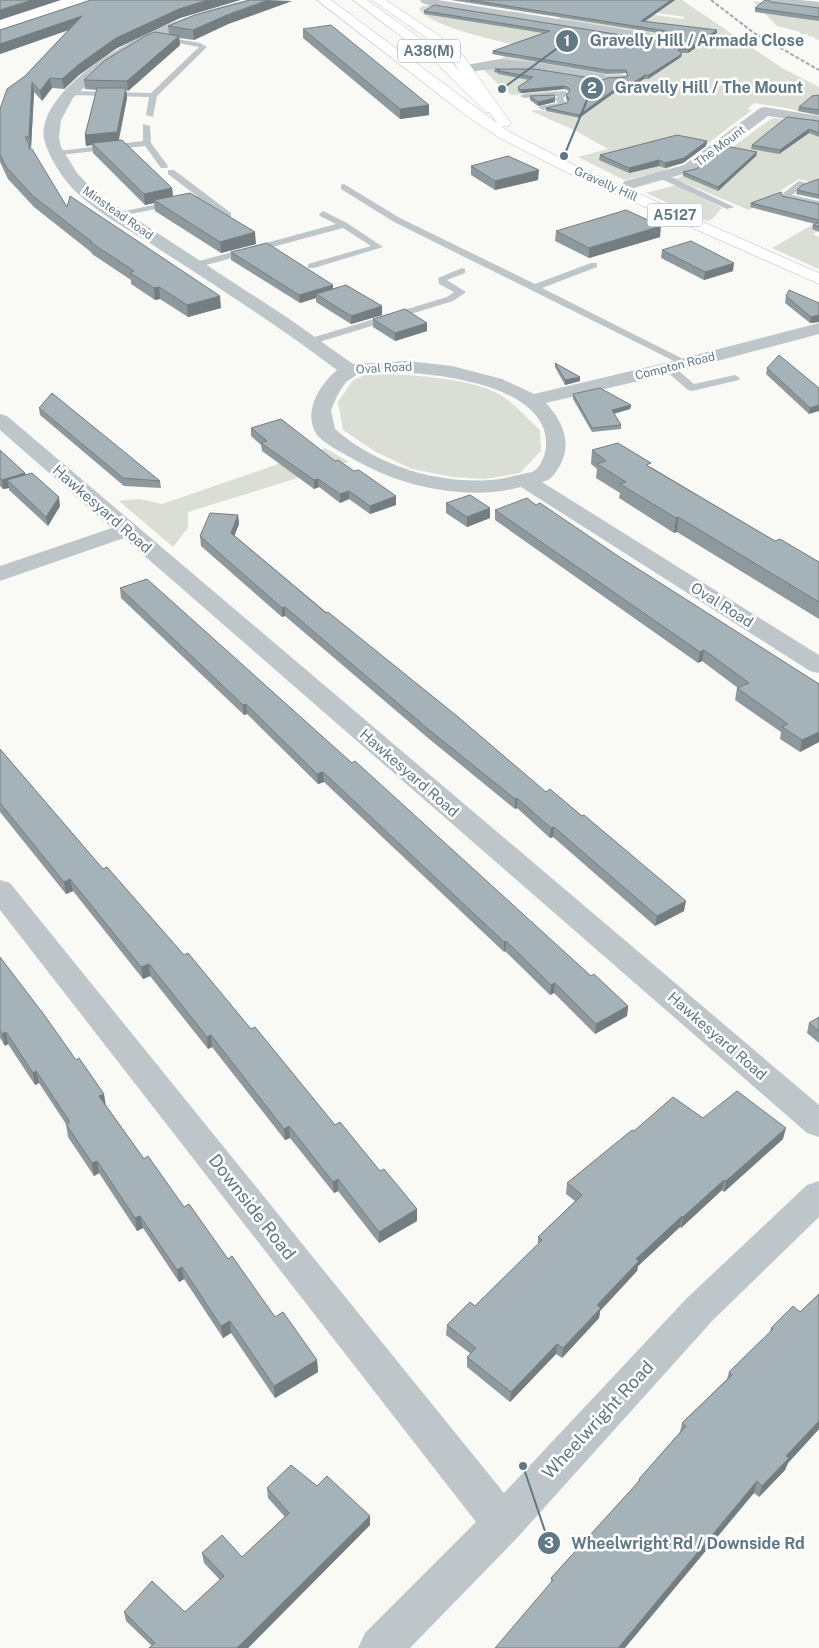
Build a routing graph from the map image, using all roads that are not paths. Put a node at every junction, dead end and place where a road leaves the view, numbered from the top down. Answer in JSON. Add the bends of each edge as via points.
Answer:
{"nodes":[{"id":1,"x":262,"y":0,"type":"edge"},
{"id":2,"x":323,"y":0,"type":"edge"},
{"id":3,"x":341,"y":0,"type":"edge"},
{"id":4,"x":359,"y":0,"type":"edge"},
{"id":5,"x":378,"y":0,"type":"edge"},
{"id":6,"x":426,"y":0,"type":"edge"},
{"id":7,"x":771,"y":0,"type":"edge"},
{"id":8,"x":71,"y":1,"type":"edge"},
{"id":9,"x":92,"y":3,"type":"edge"},
{"id":10,"x":819,"y":6,"type":"edge"},
{"id":11,"x":0,"y":20,"type":"edge"},
{"id":12,"x":0,"y":26,"type":"edge"},
{"id":13,"x":0,"y":35,"type":"edge"},
{"id":14,"x":152,"y":37,"type":"junction"},
{"id":15,"x":665,"y":40,"type":"edge"},
{"id":16,"x":466,"y":68,"type":"junction"},
{"id":17,"x":588,"y":76,"type":"junction"},
{"id":18,"x":623,"y":77,"type":"edge"},
{"id":19,"x":603,"y":78,"type":"joint"},
{"id":20,"x":71,"y":93,"type":"junction"},
{"id":21,"x":563,"y":94,"type":"junction"},
{"id":22,"x":153,"y":95,"type":"junction"},
{"id":23,"x":524,"y":96,"type":"edge"},
{"id":24,"x":543,"y":108,"type":"edge"},
{"id":25,"x":491,"y":109,"type":"junction"},
{"id":26,"x":469,"y":111,"type":"junction"},
{"id":27,"x":150,"y":115,"type":"dead end"},
{"id":28,"x":819,"y":120,"type":"edge"},
{"id":29,"x":146,"y":126,"type":"dead end"},
{"id":30,"x":147,"y":143,"type":"junction"},
{"id":31,"x":532,"y":148,"type":"junction"},
{"id":32,"x":58,"y":153,"type":"junction"},
{"id":33,"x":657,"y":181,"type":"junction"},
{"id":34,"x":802,"y":183,"type":"edge"},
{"id":35,"x":630,"y":184,"type":"dead end"},
{"id":36,"x":344,"y":187,"type":"dead end"},
{"id":37,"x":203,"y":197,"type":"junction"},
{"id":38,"x":819,"y":204,"type":"edge"},
{"id":39,"x":730,"y":206,"type":"dead end"},
{"id":40,"x":323,"y":214,"type":"dead end"},
{"id":41,"x":118,"y":215,"type":"junction"},
{"id":42,"x":228,"y":216,"type":"edge"},
{"id":43,"x":344,"y":225,"type":"junction"},
{"id":44,"x":195,"y":265,"type":"junction"},
{"id":45,"x":594,"y":265,"type":"edge"},
{"id":46,"x":310,"y":266,"type":"dead end"},
{"id":47,"x":462,"y":271,"type":"dead end"},
{"id":48,"x":819,"y":279,"type":"edge"},
{"id":49,"x":534,"y":288,"type":"junction"},
{"id":50,"x":819,"y":328,"type":"edge"},
{"id":51,"x":312,"y":341,"type":"junction"},
{"id":52,"x":677,"y":366,"type":"junction"},
{"id":53,"x":350,"y":370,"type":"junction"},
{"id":54,"x":735,"y":378,"type":"dead end"},
{"id":55,"x":531,"y":401,"type":"junction"},
{"id":56,"x":0,"y":420,"type":"edge"},
{"id":57,"x":524,"y":480,"type":"junction"},
{"id":58,"x":127,"y":530,"type":"junction"},
{"id":59,"x":0,"y":574,"type":"edge"},
{"id":60,"x":819,"y":666,"type":"edge"},
{"id":61,"x":0,"y":890,"type":"edge"},
{"id":62,"x":819,"y":1124,"type":"edge"},
{"id":63,"x":819,"y":1195,"type":"edge"},
{"id":64,"x":503,"y":1524,"type":"junction"},
{"id":65,"x":380,"y":1648,"type":"edge"}],
"edges":[{"from":1,"to":14,"type":"street","name":"Minstead Road","via":[[211,13]]},
{"from":2,"to":26,"type":"main road","name":"Gravelly Hill","number":"A5127"},
{"from":3,"to":26,"type":"main road","number":"A38(M)","via":[[429,67]]},
{"from":4,"to":25,"type":"main road","number":"A38(M)","via":[[440,59]]},
{"from":5,"to":16,"type":"main road","name":"Gravelly Hill","number":"A5127","via":[[444,47]]},
{"from":6,"to":15,"type":"street"},
{"from":7,"to":10,"type":"street"},
{"from":8,"to":11,"type":"main road","via":[[31,9]]},
{"from":8,"to":12,"type":"main road"},
{"from":9,"to":13,"type":"main road"},
{"from":14,"to":20,"type":"street","name":"Minstead Road","via":[[90,73]]},
{"from":14,"to":22,"type":"lane","via":[[204,47]]},
{"from":16,"to":17,"type":"street","via":[[513,63]]},
{"from":16,"to":25,"type":"main road","name":"Gravelly Hill","number":"A5127"},
{"from":17,"to":19,"type":"street"},
{"from":17,"to":21,"type":"street"},
{"from":18,"to":19,"type":"lane"},
{"from":20,"to":22,"type":"lane"},
{"from":20,"to":32,"type":"street","name":"Minstead Road","via":[[52,122],[54,147]]},
{"from":21,"to":23,"type":"lane"},
{"from":21,"to":24,"type":"lane","via":[[559,99],[562,104]]},
{"from":22,"to":27,"type":"lane"},
{"from":25,"to":31,"type":"main road","name":"Gravelly Hill","number":"A5127"},
{"from":26,"to":31,"type":"main road","name":"Gravelly Hill","number":"A5127","via":[[503,134]]},
{"from":28,"to":33,"type":"street","name":"The Mount","via":[[765,111],[697,164]]},
{"from":29,"to":30,"type":"lane"},
{"from":30,"to":32,"type":"lane"},
{"from":30,"to":37,"type":"lane","via":[[167,169]]},
{"from":31,"to":48,"type":"main road","name":"Gravelly Hill","number":"A5127"},
{"from":32,"to":41,"type":"street","name":"Minstead Road","via":[[80,187]]},
{"from":33,"to":35,"type":"street","name":"The Mount"},
{"from":33,"to":39,"type":"lane"},
{"from":34,"to":38,"type":"lane","via":[[784,196]]},
{"from":36,"to":49,"type":"lane","via":[[397,220]]},
{"from":37,"to":41,"type":"lane"},
{"from":37,"to":42,"type":"lane"},
{"from":40,"to":43,"type":"lane"},
{"from":41,"to":44,"type":"street","name":"Minstead Road"},
{"from":43,"to":44,"type":"lane"},
{"from":43,"to":46,"type":"lane","via":[[378,247]]},
{"from":44,"to":51,"type":"street","name":"Minstead Road"},
{"from":45,"to":49,"type":"lane"},
{"from":47,"to":51,"type":"lane","via":[[443,278],[442,282],[461,292],[450,299]]},
{"from":49,"to":52,"type":"lane"},
{"from":50,"to":52,"type":"street","name":"Compton Road"},
{"from":51,"to":53,"type":"street","name":"Minstead Road"},
{"from":52,"to":54,"type":"lane","via":[[692,388]]},
{"from":52,"to":55,"type":"street","name":"Compton Road"},
{"from":53,"to":55,"type":"street","name":"Oval Road","via":[[397,366],[456,372],[484,380]]},
{"from":53,"to":57,"type":"street","name":"Oval Road","via":[[338,378],[320,414],[325,431],[338,442],[394,472],[434,483],[506,486]]},
{"from":55,"to":57,"type":"street","name":"Oval Road","via":[[549,419],[558,448],[542,475]]},
{"from":56,"to":58,"type":"street","name":"Hawkesyard Road"},
{"from":57,"to":60,"type":"street","name":"Oval Road"},
{"from":58,"to":59,"type":"street"},
{"from":58,"to":62,"type":"street","name":"Hawkesyard Road"},
{"from":61,"to":64,"type":"street","name":"Downside Road"},
{"from":63,"to":64,"type":"street","name":"Wheelwright Road","via":[[700,1309]]},
{"from":64,"to":65,"type":"street","name":"Wheelwright Road"}]}
